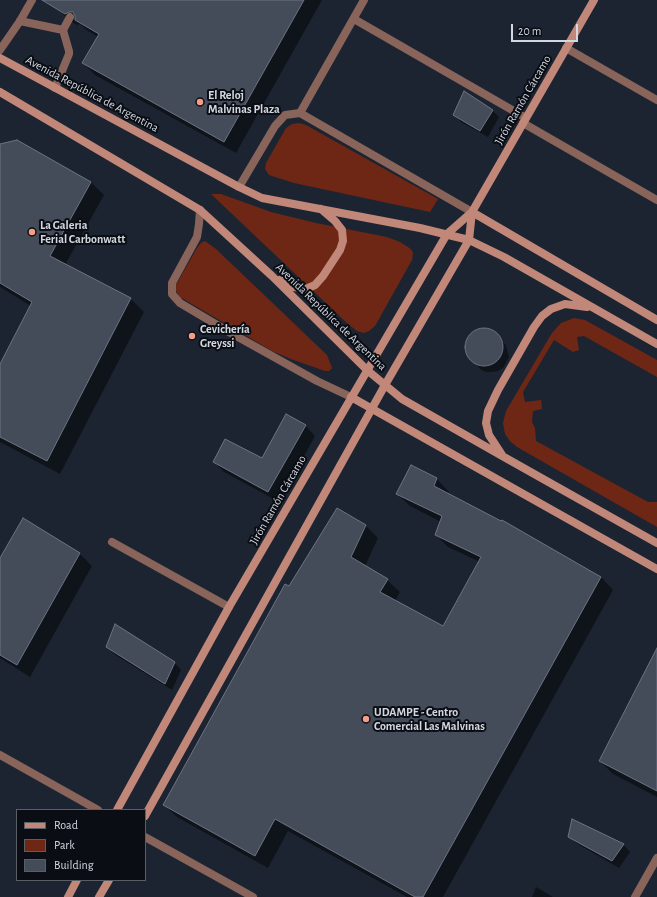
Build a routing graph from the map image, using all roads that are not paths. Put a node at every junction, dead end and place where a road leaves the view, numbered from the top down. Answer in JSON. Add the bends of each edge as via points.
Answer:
{"nodes":[{"id":1,"x":32,"y":0,"type":"edge"},
{"id":2,"x":364,"y":0,"type":"edge"},
{"id":3,"x":594,"y":0,"type":"edge"},
{"id":4,"x":70,"y":17,"type":"dead end"},
{"id":5,"x":354,"y":19,"type":"junction"},
{"id":6,"x":20,"y":21,"type":"junction"},
{"id":7,"x":62,"y":30,"type":"junction"},
{"id":8,"x":566,"y":48,"type":"junction"},
{"id":9,"x":0,"y":50,"type":"edge"},
{"id":10,"x":0,"y":58,"type":"edge"},
{"id":11,"x":55,"y":88,"type":"junction"},
{"id":12,"x":0,"y":92,"type":"edge"},
{"id":13,"x":657,"y":100,"type":"edge"},
{"id":14,"x":300,"y":113,"type":"junction"},
{"id":15,"x":525,"y":120,"type":"junction"},
{"id":16,"x":239,"y":187,"type":"junction"},
{"id":17,"x":657,"y":200,"type":"edge"},
{"id":18,"x":320,"y":209,"type":"junction"},
{"id":19,"x":200,"y":210,"type":"junction"},
{"id":20,"x":472,"y":212,"type":"junction"},
{"id":21,"x":447,"y":234,"type":"junction"},
{"id":22,"x":469,"y":240,"type":"junction"},
{"id":23,"x":272,"y":276,"type":"junction"},
{"id":24,"x":593,"y":308,"type":"junction"},
{"id":25,"x":657,"y":320,"type":"edge"},
{"id":26,"x":657,"y":344,"type":"edge"},
{"id":27,"x":367,"y":370,"type":"junction"},
{"id":28,"x":385,"y":385,"type":"junction"},
{"id":29,"x":351,"y":397,"type":"junction"},
{"id":30,"x":373,"y":408,"type":"junction"},
{"id":31,"x":504,"y":457,"type":"junction"},
{"id":32,"x":112,"y":542,"type":"dead end"},
{"id":33,"x":657,"y":543,"type":"edge"},
{"id":34,"x":657,"y":569,"type":"edge"},
{"id":35,"x":229,"y":607,"type":"junction"},
{"id":36,"x":0,"y":755,"type":"edge"},
{"id":37,"x":96,"y":809,"type":"edge"},
{"id":38,"x":118,"y":809,"type":"edge"},
{"id":39,"x":146,"y":814,"type":"edge"},
{"id":40,"x":146,"y":838,"type":"edge"},
{"id":41,"x":657,"y":858,"type":"edge"},
{"id":42,"x":76,"y":881,"type":"edge"},
{"id":43,"x":108,"y":881,"type":"edge"},
{"id":44,"x":68,"y":897,"type":"edge"},
{"id":45,"x":99,"y":897,"type":"edge"},
{"id":46,"x":253,"y":897,"type":"edge"},
{"id":47,"x":635,"y":897,"type":"edge"}],
"edges":[{"from":1,"to":6,"type":"street"},
{"from":2,"to":5,"type":"street"},
{"from":3,"to":8,"type":"street","name":"Jirón Ramón Cárcamo"},
{"from":4,"to":7,"type":"street"},
{"from":5,"to":14,"type":"street"},
{"from":5,"to":15,"type":"street"},
{"from":6,"to":7,"type":"street"},
{"from":6,"to":9,"type":"street"},
{"from":7,"to":11,"type":"street","via":[[69,54]]},
{"from":8,"to":13,"type":"street"},
{"from":8,"to":15,"type":"street","name":"Jirón Ramón Cárcamo"},
{"from":10,"to":11,"type":"street","name":"Avenida República de Argentina"},
{"from":11,"to":16,"type":"street","name":"Avenida República de Argentina"},
{"from":12,"to":19,"type":"street","name":"Avenida República de Argentina"},
{"from":14,"to":16,"type":"street","via":[[285,115],[275,126]]},
{"from":14,"to":20,"type":"street"},
{"from":15,"to":17,"type":"street"},
{"from":15,"to":20,"type":"street","name":"Jirón Ramón Cárcamo"},
{"from":16,"to":18,"type":"street","name":"Avenida República de Argentina","via":[[262,198]]},
{"from":18,"to":21,"type":"street","name":"Avenida República de Argentina"},
{"from":18,"to":23,"type":"street","via":[[336,221],[342,230],[343,241],[323,276],[315,285],[306,289],[294,287]]},
{"from":19,"to":23,"type":"street","name":"Avenida República de Argentina"},
{"from":19,"to":29,"type":"street","via":[[197,237],[172,283],[172,294],[180,303],[229,332]]},
{"from":20,"to":21,"type":"street","name":"Jirón Ramón Cárcamo"},
{"from":20,"to":22,"type":"street","name":"Jirón Ramón Cárcamo"},
{"from":20,"to":25,"type":"street"},
{"from":21,"to":22,"type":"street","name":"Avenida República de Argentina"},
{"from":21,"to":27,"type":"street","name":"Jirón Ramón Cárcamo"},
{"from":22,"to":24,"type":"street","name":"Avenida República de Argentina"},
{"from":22,"to":28,"type":"street","name":"Jirón Ramón Cárcamo"},
{"from":23,"to":27,"type":"street","name":"Avenida República de Argentina"},
{"from":24,"to":26,"type":"street","name":"Avenida República de Argentina"},
{"from":24,"to":31,"type":"street","via":[[565,304],[551,308],[534,327],[488,411],[486,423],[489,435]]},
{"from":27,"to":28,"type":"street","name":"Avenida República de Argentina"},
{"from":27,"to":29,"type":"street","name":"Jirón Ramón Cárcamo"},
{"from":28,"to":30,"type":"street","name":"Jirón Ramón Cárcamo"},
{"from":28,"to":31,"type":"street","name":"Avenida República de Argentina","via":[[402,399]]},
{"from":29,"to":30,"type":"street"},
{"from":29,"to":35,"type":"street","name":"Jirón Ramón Cárcamo"},
{"from":30,"to":34,"type":"street"},
{"from":30,"to":39,"type":"street","name":"Jirón Ramón Cárcamo"},
{"from":31,"to":33,"type":"street","name":"Avenida República de Argentina"},
{"from":32,"to":35,"type":"street"},
{"from":35,"to":38,"type":"street","name":"Jirón Ramón Cárcamo"},
{"from":36,"to":37,"type":"street"},
{"from":40,"to":46,"type":"street"},
{"from":41,"to":47,"type":"street"},
{"from":42,"to":44,"type":"street"},
{"from":43,"to":45,"type":"street"}]}
